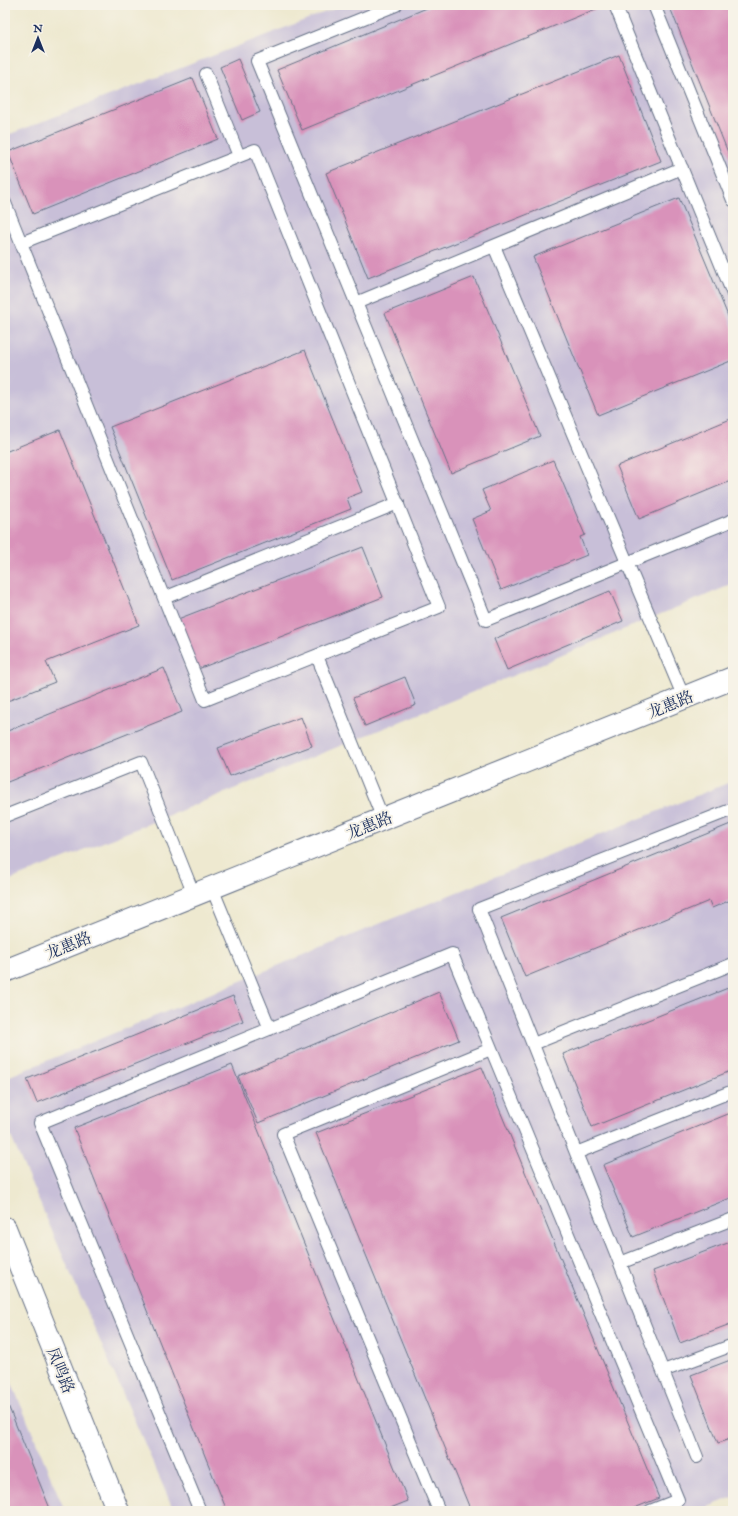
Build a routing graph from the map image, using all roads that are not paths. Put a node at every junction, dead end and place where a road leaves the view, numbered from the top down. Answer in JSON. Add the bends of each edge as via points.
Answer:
{"nodes":[{"id":1,"x":396,"y":5,"type":"edge"},
{"id":2,"x":615,"y":5,"type":"edge"},
{"id":3,"x":654,"y":5,"type":"edge"},
{"id":4,"x":206,"y":74,"type":"dead end"},
{"id":5,"x":239,"y":156,"type":"junction"},
{"id":6,"x":682,"y":168,"type":"junction"},
{"id":7,"x":733,"y":200,"type":"edge"},
{"id":8,"x":5,"y":203,"type":"edge"},
{"id":9,"x":21,"y":243,"type":"junction"},
{"id":10,"x":494,"y":246,"type":"junction"},
{"id":11,"x":733,"y":294,"type":"edge"},
{"id":12,"x":356,"y":303,"type":"junction"},
{"id":13,"x":398,"y":503,"type":"junction"},
{"id":14,"x":733,"y":520,"type":"edge"},
{"id":15,"x":627,"y":563,"type":"junction"},
{"id":16,"x":164,"y":598,"type":"junction"},
{"id":17,"x":317,"y":656,"type":"junction"},
{"id":18,"x":732,"y":683,"type":"edge"},
{"id":19,"x":684,"y":698,"type":"junction"},
{"id":20,"x":733,"y":809,"type":"edge"},
{"id":21,"x":5,"y":816,"type":"edge"},
{"id":22,"x":383,"y":819,"type":"junction"},
{"id":23,"x":203,"y":892,"type":"junction"},
{"id":24,"x":733,"y":964,"type":"edge"},
{"id":25,"x":5,"y":971,"type":"edge"},
{"id":26,"x":270,"y":1029,"type":"junction"},
{"id":27,"x":533,"y":1044,"type":"junction"},
{"id":28,"x":491,"y":1048,"type":"junction"},
{"id":29,"x":733,"y":1091,"type":"edge"},
{"id":30,"x":576,"y":1153,"type":"junction"},
{"id":31,"x":733,"y":1219,"type":"edge"},
{"id":32,"x":5,"y":1228,"type":"edge"},
{"id":33,"x":620,"y":1263,"type":"junction"},
{"id":34,"x":733,"y":1345,"type":"edge"},
{"id":35,"x":663,"y":1371,"type":"junction"},
{"id":36,"x":698,"y":1457,"type":"dead end"},
{"id":37,"x":118,"y":1511,"type":"edge"},
{"id":38,"x":200,"y":1511,"type":"edge"},
{"id":39,"x":439,"y":1511,"type":"edge"},
{"id":40,"x":650,"y":1511,"type":"edge"}],
"edges":[{"from":1,"to":12,"type":"lane","via":[[257,61]]},
{"from":2,"to":6,"type":"lane"},
{"from":3,"to":7,"type":"lane"},
{"from":4,"to":5,"type":"lane"},
{"from":5,"to":9,"type":"lane"},
{"from":5,"to":13,"type":"lane","via":[[256,150]]},
{"from":6,"to":10,"type":"lane"},
{"from":6,"to":11,"type":"lane"},
{"from":8,"to":9,"type":"lane"},
{"from":9,"to":16,"type":"lane"},
{"from":10,"to":12,"type":"lane"},
{"from":10,"to":15,"type":"lane"},
{"from":12,"to":15,"type":"lane","via":[[486,620]]},
{"from":13,"to":16,"type":"lane"},
{"from":13,"to":17,"type":"lane","via":[[439,607]]},
{"from":14,"to":15,"type":"lane"},
{"from":15,"to":19,"type":"lane"},
{"from":16,"to":17,"type":"lane","via":[[205,700]]},
{"from":17,"to":22,"type":"lane"},
{"from":18,"to":19,"type":"street","name":"龙惠路"},
{"from":19,"to":22,"type":"street","name":"龙惠路"},
{"from":20,"to":27,"type":"lane","via":[[479,909]]},
{"from":21,"to":23,"type":"lane","via":[[140,762]]},
{"from":22,"to":23,"type":"street","name":"龙惠路"},
{"from":23,"to":25,"type":"street","name":"龙惠路"},
{"from":23,"to":26,"type":"lane"},
{"from":24,"to":27,"type":"lane"},
{"from":26,"to":28,"type":"lane","via":[[452,954]]},
{"from":26,"to":38,"type":"lane","via":[[40,1123]]},
{"from":27,"to":30,"type":"lane"},
{"from":28,"to":39,"type":"lane","via":[[283,1134]]},
{"from":28,"to":40,"type":"lane","via":[[678,1500]]},
{"from":29,"to":30,"type":"lane"},
{"from":30,"to":33,"type":"lane"},
{"from":31,"to":33,"type":"lane"},
{"from":32,"to":37,"type":"street","name":"凤鸣路"},
{"from":33,"to":35,"type":"lane"},
{"from":34,"to":35,"type":"lane"},
{"from":35,"to":36,"type":"lane"}]}
